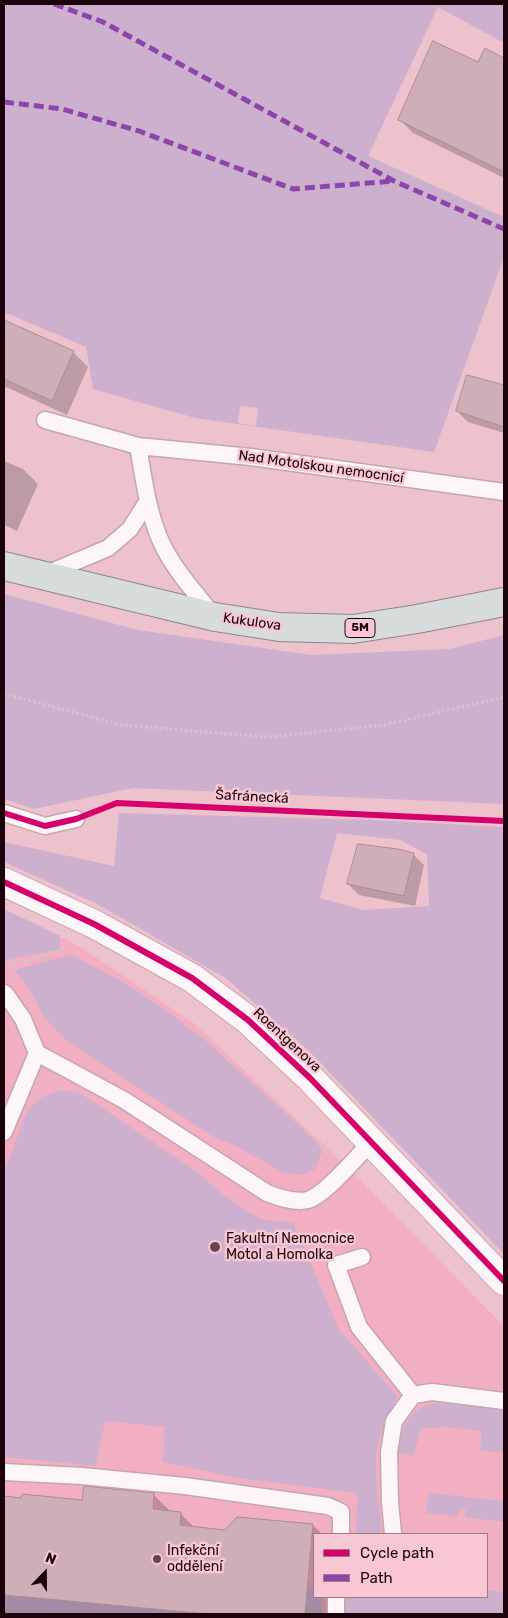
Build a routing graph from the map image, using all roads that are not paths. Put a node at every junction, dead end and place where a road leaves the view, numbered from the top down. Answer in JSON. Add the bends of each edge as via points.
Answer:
{"nodes":[{"id":1,"x":44,"y":420,"type":"dead end"},
{"id":2,"x":138,"y":446,"type":"junction"},
{"id":3,"x":504,"y":492,"type":"edge"},
{"id":4,"x":147,"y":502,"type":"junction"},
{"id":5,"x":4,"y":566,"type":"edge"},
{"id":6,"x":43,"y":576,"type":"junction"},
{"id":7,"x":504,"y":602,"type":"edge"},
{"id":8,"x":215,"y":617,"type":"junction"},
{"id":9,"x":4,"y":813,"type":"edge"},
{"id":10,"x":76,"y":819,"type":"road end"},
{"id":11,"x":4,"y":882,"type":"edge"},
{"id":12,"x":4,"y":993,"type":"edge"},
{"id":13,"x":36,"y":1053,"type":"junction"},
{"id":14,"x":4,"y":1132,"type":"edge"},
{"id":15,"x":371,"y":1142,"type":"junction"},
{"id":16,"x":362,"y":1257,"type":"dead end"},
{"id":17,"x":504,"y":1281,"type":"edge"},
{"id":18,"x":413,"y":1395,"type":"junction"},
{"id":19,"x":504,"y":1401,"type":"edge"},
{"id":20,"x":4,"y":1472,"type":"edge"},
{"id":21,"x":341,"y":1533,"type":"edge"},
{"id":22,"x":392,"y":1533,"type":"edge"},
{"id":23,"x":336,"y":1598,"type":"edge"},
{"id":24,"x":336,"y":1614,"type":"edge"}],
"edges":[{"from":1,"to":2,"type":"lane","name":"Nad Motolskou nemocnicí"},
{"from":2,"to":3,"type":"lane","name":"Nad Motolskou nemocnicí","via":[[251,457]]},
{"from":2,"to":4,"type":"lane"},
{"from":4,"to":6,"type":"lane","via":[[130,530],[108,548]]},
{"from":4,"to":8,"type":"lane","via":[[164,547],[186,582]]},
{"from":5,"to":6,"type":"main road","name":"Kukulova","number":"5M"},
{"from":6,"to":8,"type":"main road","name":"Kukulova","number":"5M"},
{"from":7,"to":8,"type":"main road","name":"Kukulova","number":"5M","via":[[353,629],[279,627]]},
{"from":9,"to":10,"type":"lane","via":[[45,826]]},
{"from":11,"to":15,"type":"street","name":"Roentgenova","via":[[94,924],[192,978],[248,1020]]},
{"from":12,"to":13,"type":"lane","via":[[22,1019]]},
{"from":13,"to":14,"type":"lane"},
{"from":13,"to":15,"type":"lane","via":[[124,1100],[267,1193],[280,1198],[309,1200],[322,1192]]},
{"from":15,"to":17,"type":"street","name":"Roentgenova"},
{"from":16,"to":18,"type":"lane","via":[[336,1266],[359,1328]]},
{"from":18,"to":19,"type":"lane","via":[[432,1392]]},
{"from":18,"to":22,"type":"lane","via":[[394,1421],[390,1452]]},
{"from":20,"to":21,"type":"lane","via":[[185,1486],[328,1506],[341,1512]]},
{"from":23,"to":24,"type":"lane"}]}
